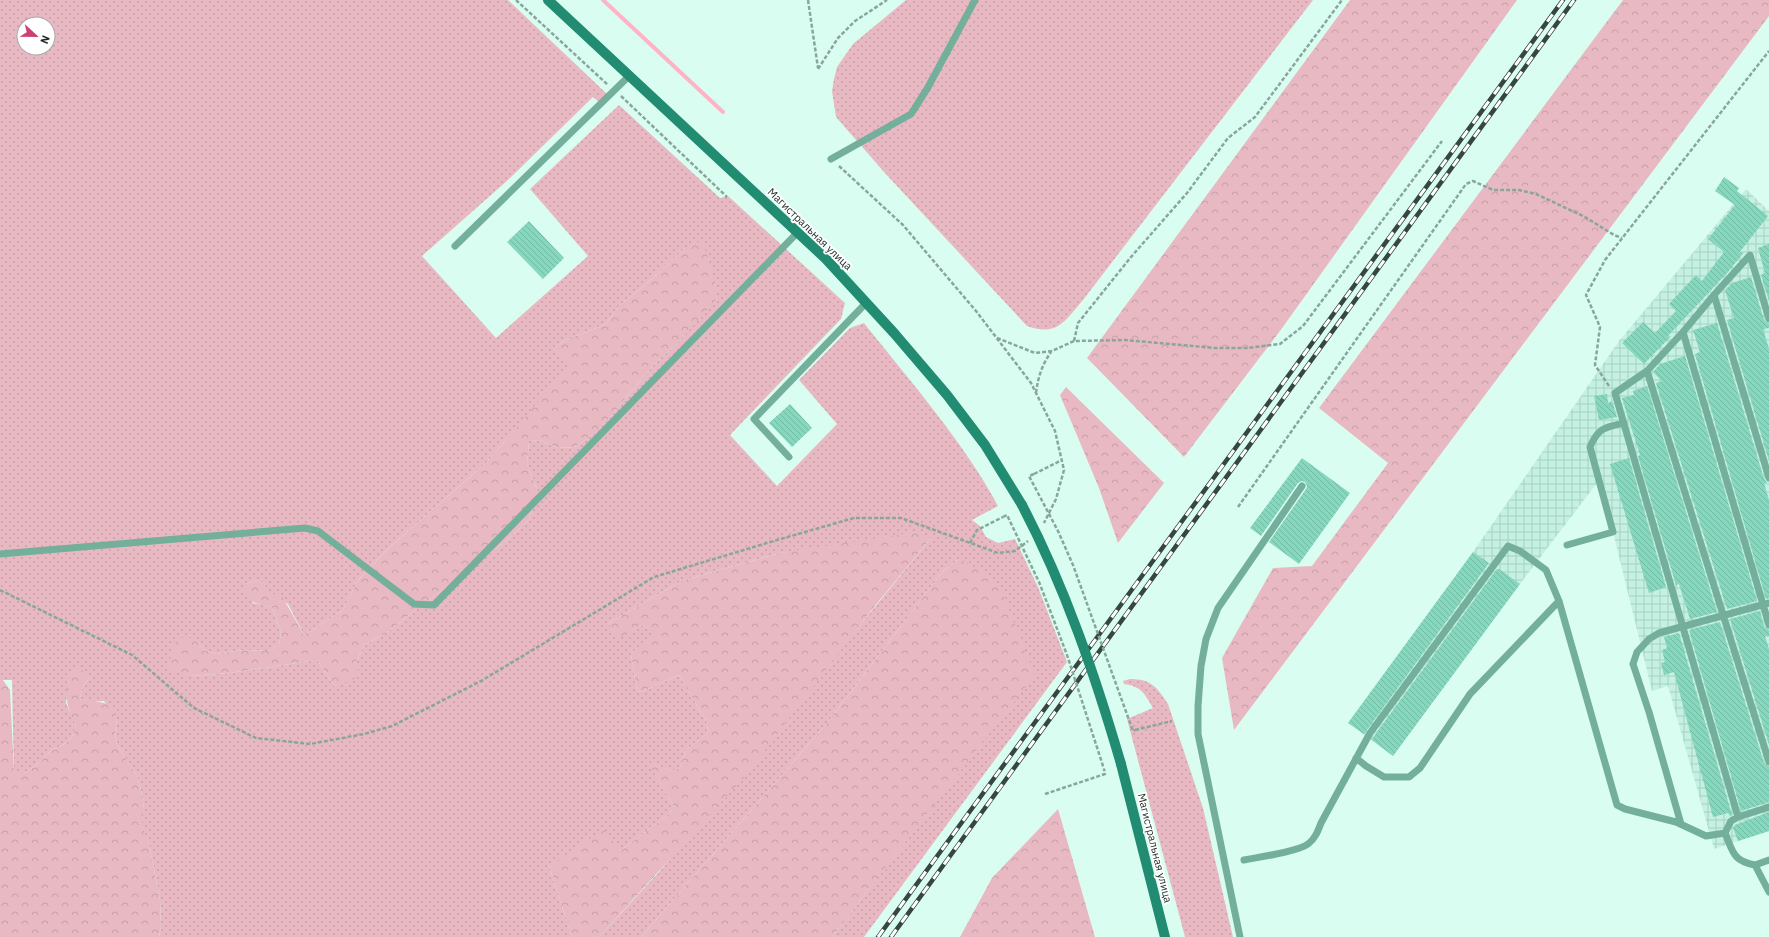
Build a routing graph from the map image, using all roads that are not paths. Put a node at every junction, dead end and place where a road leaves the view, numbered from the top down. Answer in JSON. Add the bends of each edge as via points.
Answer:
{"nodes":[{"id":1,"x":548,"y":0,"type":"edge"},
{"id":2,"x":975,"y":0,"type":"edge"},
{"id":3,"x":629,"y":76,"type":"junction"},
{"id":4,"x":831,"y":159,"type":"road end"},
{"id":5,"x":798,"y":232,"type":"junction"},
{"id":6,"x":455,"y":246,"type":"dead end"},
{"id":7,"x":1714,"y":295,"type":"junction"},
{"id":8,"x":866,"y":303,"type":"junction"},
{"id":9,"x":1769,"y":319,"type":"edge"},
{"id":10,"x":1683,"y":332,"type":"junction"},
{"id":11,"x":1647,"y":371,"type":"junction"},
{"id":12,"x":1624,"y":423,"type":"junction"},
{"id":13,"x":789,"y":457,"type":"dead end"},
{"id":14,"x":1769,"y":478,"type":"edge"},
{"id":15,"x":1302,"y":486,"type":"dead end"},
{"id":16,"x":1568,"y":545,"type":"dead end"},
{"id":17,"x":0,"y":554,"type":"edge"},
{"id":18,"x":1559,"y":601,"type":"junction"},
{"id":19,"x":1766,"y":604,"type":"edge"},
{"id":20,"x":1724,"y":615,"type":"junction"},
{"id":21,"x":1769,"y":625,"type":"edge"},
{"id":22,"x":1682,"y":626,"type":"junction"},
{"id":23,"x":1356,"y":758,"type":"junction"},
{"id":24,"x":1769,"y":762,"type":"edge"},
{"id":25,"x":1769,"y":807,"type":"edge"},
{"id":26,"x":1738,"y":817,"type":"junction"},
{"id":27,"x":1681,"y":824,"type":"junction"},
{"id":28,"x":1725,"y":833,"type":"junction"},
{"id":29,"x":1244,"y":860,"type":"dead end"},
{"id":30,"x":1769,"y":860,"type":"edge"},
{"id":31,"x":1755,"y":865,"type":"junction"},
{"id":32,"x":1769,"y":892,"type":"edge"},
{"id":33,"x":1165,"y":937,"type":"edge"},
{"id":34,"x":1240,"y":937,"type":"edge"}],
"edges":[{"from":1,"to":3,"type":"main road","name":"Магистральная улица"},
{"from":2,"to":4,"type":"lane","via":[[911,114]]},
{"from":3,"to":5,"type":"main road","name":"Магистральная улица"},
{"from":3,"to":6,"type":"lane"},
{"from":5,"to":8,"type":"main road","name":"Магистральная улица"},
{"from":5,"to":17,"type":"lane","via":[[434,606],[414,604],[318,531],[305,528]]},
{"from":7,"to":9,"type":"lane","via":[[1750,255]]},
{"from":7,"to":10,"type":"lane"},
{"from":7,"to":14,"type":"lane"},
{"from":8,"to":13,"type":"lane","via":[[754,419]]},
{"from":8,"to":33,"type":"main road","name":"Магистральная улица","bridge":true,"via":[[947,395],[985,445],[1022,505],[1044,548],[1086,655],[1121,764]]},
{"from":10,"to":11,"type":"lane"},
{"from":10,"to":19,"type":"lane"},
{"from":11,"to":12,"type":"lane","via":[[1615,393]]},
{"from":11,"to":20,"type":"lane"},
{"from":12,"to":16,"type":"lane","via":[[1606,426],[1598,432],[1590,447],[1613,532]]},
{"from":12,"to":22,"type":"lane"},
{"from":15,"to":34,"type":"lane","via":[[1218,608],[1206,639],[1201,666],[1198,734]]},
{"from":18,"to":23,"type":"lane","via":[[1470,694],[1420,768],[1409,777],[1384,777]]},
{"from":18,"to":23,"type":"lane","via":[[1546,570],[1520,550],[1508,546],[1370,733]]},
{"from":18,"to":27,"type":"lane","via":[[1617,805]]},
{"from":19,"to":20,"type":"lane"},
{"from":19,"to":21,"type":"lane"},
{"from":20,"to":22,"type":"lane"},
{"from":20,"to":24,"type":"lane"},
{"from":22,"to":26,"type":"lane"},
{"from":22,"to":27,"type":"lane","via":[[1648,639],[1637,652],[1633,664]]},
{"from":23,"to":29,"type":"lane","via":[[1317,834],[1308,844],[1275,855]]},
{"from":25,"to":26,"type":"lane"},
{"from":26,"to":28,"type":"lane","via":[[1731,821]]},
{"from":27,"to":28,"type":"lane","via":[[1706,836]]},
{"from":28,"to":31,"type":"lane","via":[[1733,854],[1744,862]]},
{"from":30,"to":31,"type":"lane"},
{"from":31,"to":32,"type":"lane"}]}
